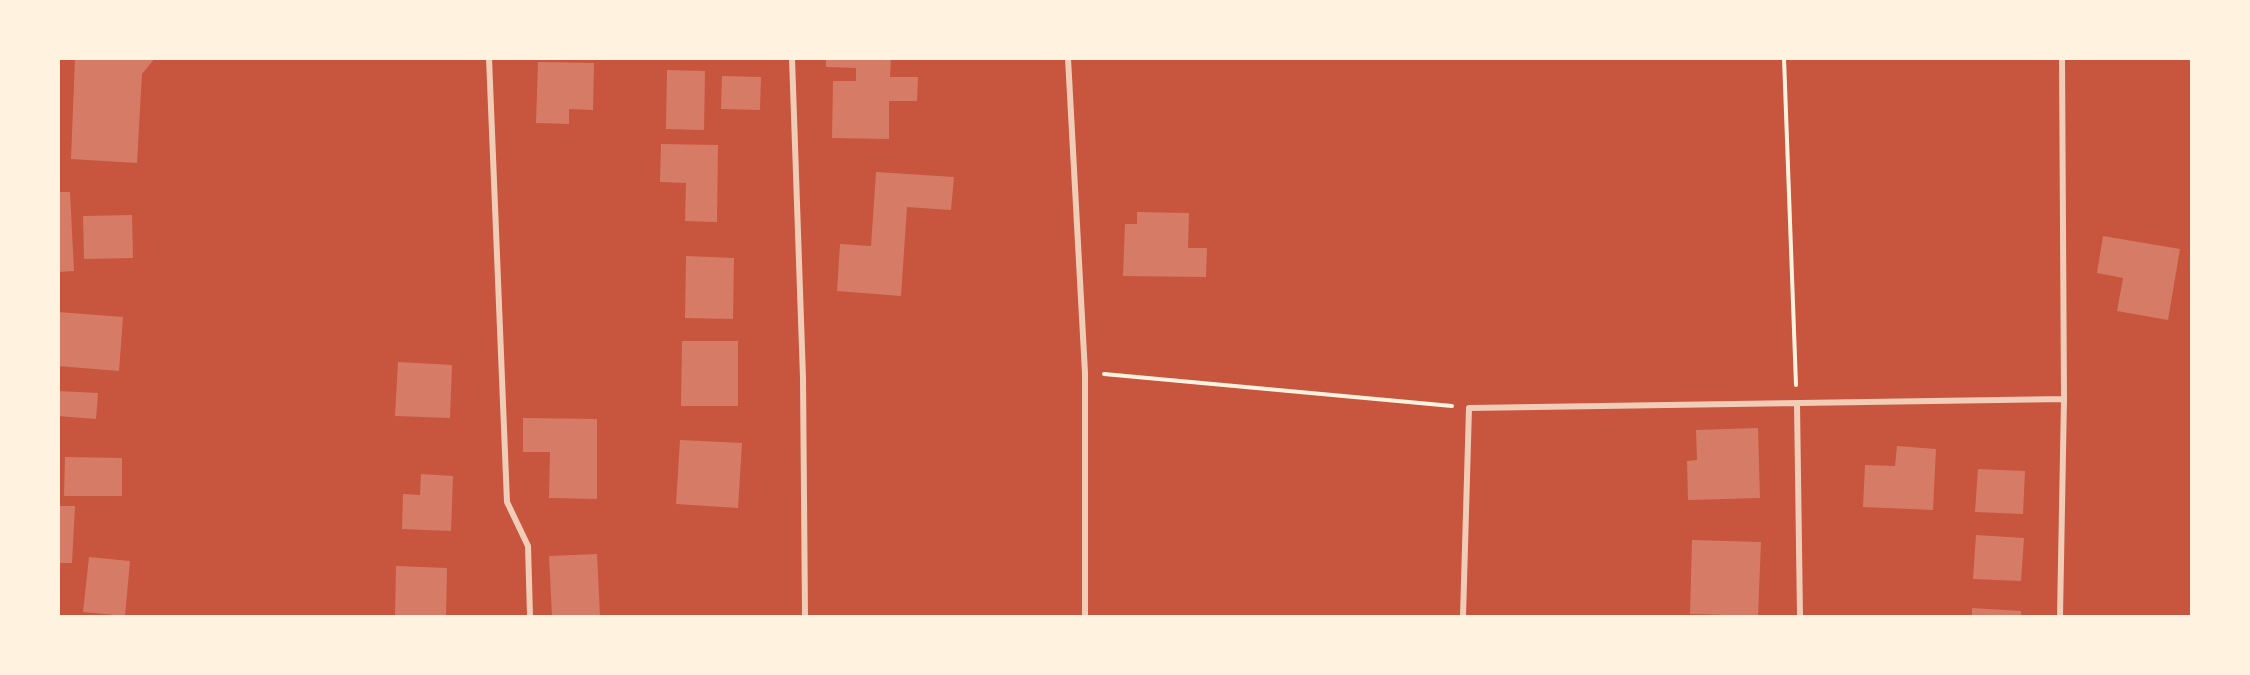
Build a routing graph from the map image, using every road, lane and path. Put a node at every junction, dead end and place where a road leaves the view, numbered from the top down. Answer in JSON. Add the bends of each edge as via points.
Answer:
{"nodes":[{"id":1,"x":489,"y":58,"type":"edge"},
{"id":2,"x":792,"y":58,"type":"edge"},
{"id":3,"x":1068,"y":58,"type":"edge"},
{"id":4,"x":1784,"y":58,"type":"edge"},
{"id":5,"x":2062,"y":58,"type":"edge"},
{"id":6,"x":1085,"y":373,"type":"junction"},
{"id":7,"x":2064,"y":399,"type":"junction"},
{"id":8,"x":1797,"y":404,"type":"junction"},
{"id":9,"x":1469,"y":408,"type":"junction"},
{"id":10,"x":530,"y":616,"type":"edge"},
{"id":11,"x":805,"y":616,"type":"edge"},
{"id":12,"x":1085,"y":616,"type":"edge"},
{"id":13,"x":1463,"y":616,"type":"edge"},
{"id":14,"x":1800,"y":616,"type":"edge"},
{"id":15,"x":2060,"y":616,"type":"edge"}],
"edges":[{"from":1,"to":10,"type":"street","via":[[507,502],[528,546]]},
{"from":2,"to":11,"type":"street","via":[[803,378]]},
{"from":3,"to":6,"type":"street"},
{"from":4,"to":8,"type":"path"},
{"from":5,"to":7,"type":"street"},
{"from":6,"to":9,"type":"path"},
{"from":6,"to":12,"type":"street"},
{"from":7,"to":8,"type":"street"},
{"from":7,"to":15,"type":"street"},
{"from":8,"to":9,"type":"street"},
{"from":8,"to":14,"type":"street"},
{"from":9,"to":13,"type":"street"}]}
